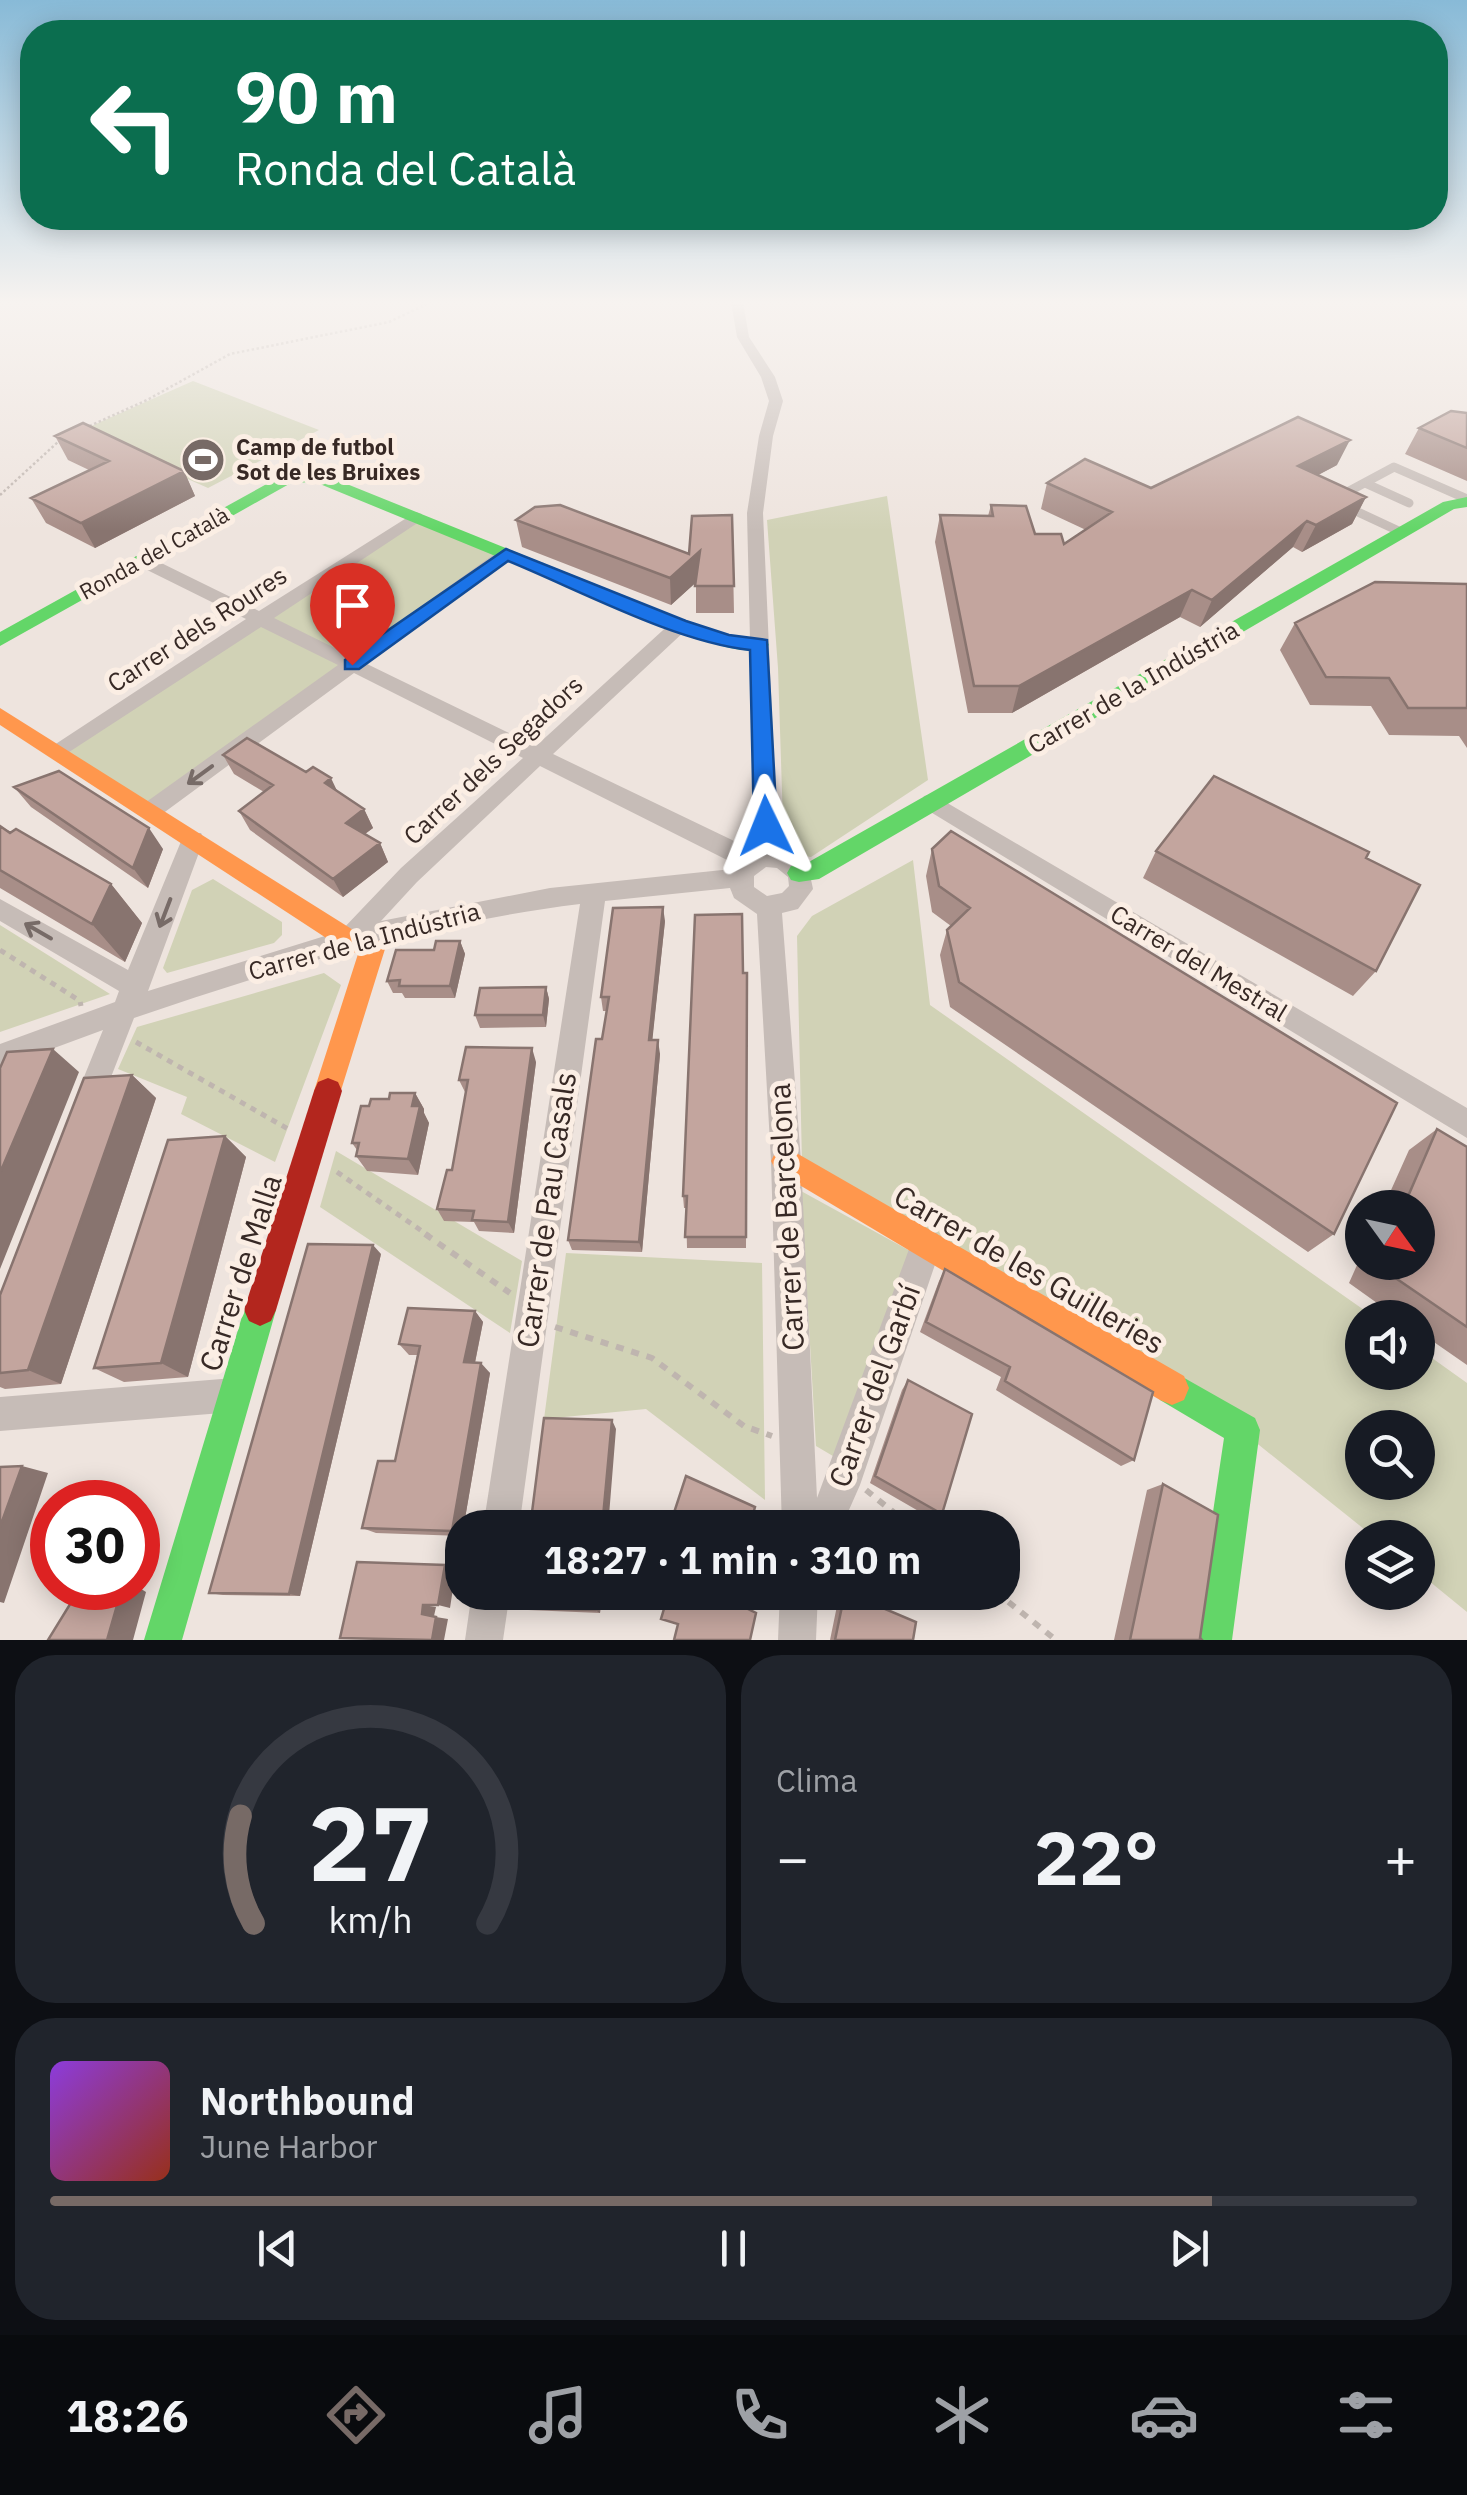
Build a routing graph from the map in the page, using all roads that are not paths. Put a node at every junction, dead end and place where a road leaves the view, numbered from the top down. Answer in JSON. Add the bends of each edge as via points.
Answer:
{"nodes":[{"id":1,"x":769,"y":379,"type":"edge"},
{"id":2,"x":1365,"y":483,"type":"junction"},
{"id":3,"x":1467,"y":501,"type":"edge"},
{"id":4,"x":1409,"y":503,"type":"dead end"},
{"id":5,"x":416,"y":518,"type":"junction"},
{"id":6,"x":1403,"y":533,"type":"junction"},
{"id":7,"x":506,"y":554,"type":"junction"},
{"id":8,"x":141,"y":560,"type":"junction"},
{"id":9,"x":260,"y":618,"type":"junction"},
{"id":10,"x":680,"y":625,"type":"junction"},
{"id":11,"x":0,"y":640,"type":"edge"},
{"id":12,"x":760,"y":645,"type":"junction"},
{"id":13,"x":352,"y":665,"type":"junction"},
{"id":14,"x":6,"y":728,"type":"edge"},
{"id":15,"x":56,"y":751,"type":"junction"},
{"id":16,"x":538,"y":757,"type":"junction"},
{"id":17,"x":932,"y":802,"type":"junction"},
{"id":18,"x":150,"y":810,"type":"junction"},
{"id":19,"x":193,"y":838,"type":"junction"},
{"id":20,"x":753,"y":866,"type":"junction"},
{"id":21,"x":799,"y":873,"type":"junction"},
{"id":22,"x":594,"y":893,"type":"junction"},
{"id":23,"x":769,"y":907,"type":"junction"},
{"id":24,"x":0,"y":909,"type":"edge"},
{"id":25,"x":349,"y":940,"type":"junction"},
{"id":26,"x":126,"y":1009,"type":"junction"},
{"id":27,"x":0,"y":1056,"type":"edge"},
{"id":28,"x":79,"y":1123,"type":"edge"},
{"id":29,"x":1467,"y":1124,"type":"edge"},
{"id":30,"x":786,"y":1161,"type":"junction"},
{"id":31,"x":926,"y":1244,"type":"junction"},
{"id":32,"x":234,"y":1395,"type":"junction"},
{"id":33,"x":0,"y":1414,"type":"edge"},
{"id":34,"x":503,"y":1510,"type":"edge"},
{"id":35,"x":800,"y":1510,"type":"edge"},
{"id":36,"x":830,"y":1510,"type":"edge"},
{"id":37,"x":488,"y":1610,"type":"edge"},
{"id":38,"x":798,"y":1610,"type":"edge"},
{"id":39,"x":162,"y":1640,"type":"edge"},
{"id":40,"x":484,"y":1640,"type":"edge"},
{"id":41,"x":797,"y":1640,"type":"edge"},
{"id":42,"x":1212,"y":1640,"type":"edge"}],
"edges":[{"from":1,"to":12,"type":"street","via":[[776,401],[755,514]]},
{"from":2,"to":3,"type":"lane","via":[[1394,467]]},
{"from":2,"to":4,"type":"lane"},
{"from":2,"to":6,"type":"lane","via":[[1333,500]]},
{"from":3,"to":6,"type":"street","name":"Carrer de la Indústria"},
{"from":5,"to":7,"type":"street","name":"Ronda del Català"},
{"from":5,"to":8,"type":"street","name":"Ronda del Català","via":[[317,477],[295,476]]},
{"from":5,"to":9,"type":"street","name":"Carrer dels Roures"},
{"from":6,"to":17,"type":"street","name":"Carrer de la Indústria"},
{"from":7,"to":10,"type":"street","name":"Ronda del Català"},
{"from":7,"to":13,"type":"street"},
{"from":8,"to":9,"type":"street"},
{"from":8,"to":11,"type":"street","name":"Ronda del Català"},
{"from":9,"to":13,"type":"street"},
{"from":9,"to":15,"type":"street","name":"Carrer dels Roures"},
{"from":10,"to":12,"type":"street","name":"Ronda del Català"},
{"from":10,"to":16,"type":"street","name":"Carrer dels Segadors"},
{"from":12,"to":20,"type":"street"},
{"from":13,"to":16,"type":"street"},
{"from":13,"to":18,"type":"street","one_way":true},
{"from":14,"to":15,"type":"street"},
{"from":15,"to":18,"type":"street"},
{"from":16,"to":20,"type":"street"},
{"from":16,"to":25,"type":"street","name":"Carrer dels Segadors"},
{"from":17,"to":21,"type":"street","name":"Carrer de la Indústria"},
{"from":17,"to":29,"type":"street","name":"Carrer del Mestral"},
{"from":18,"to":19,"type":"street"},
{"from":19,"to":25,"type":"street"},
{"from":19,"to":26,"type":"street","one_way":true},
{"from":20,"to":21,"type":"street","via":[[790,863]]},
{"from":20,"to":22,"type":"street","name":"Carrer de la Indústria"},
{"from":20,"to":23,"type":"street","via":[[745,896]]},
{"from":21,"to":23,"type":"street","via":[[794,899]]},
{"from":22,"to":25,"type":"street","name":"Carrer de la Indústria"},
{"from":22,"to":34,"type":"street","name":"Carrer de Pau Casals"},
{"from":23,"to":30,"type":"street","name":"Carrer de Barcelona"},
{"from":26,"to":24,"type":"street","one_way":true},
{"from":25,"to":26,"type":"street","name":"Carrer de la Indústria"},
{"from":25,"to":32,"type":"street","name":"Carrer de Malla","via":[[372,949]]},
{"from":26,"to":27,"type":"street","name":"Carrer de la Indústria"},
{"from":26,"to":28,"type":"street"},
{"from":30,"to":31,"type":"street","name":"Carrer de les Guilleries"},
{"from":30,"to":35,"type":"street","name":"Carrer de Barcelona"},
{"from":31,"to":36,"type":"street","name":"Carrer del Garbí"},
{"from":31,"to":42,"type":"street","name":"Carrer de les Guilleries","via":[[1243,1430]]},
{"from":32,"to":33,"type":"street"},
{"from":32,"to":39,"type":"street","name":"Carrer de Malla"},
{"from":37,"to":40,"type":"street"},
{"from":38,"to":41,"type":"street"}]}
